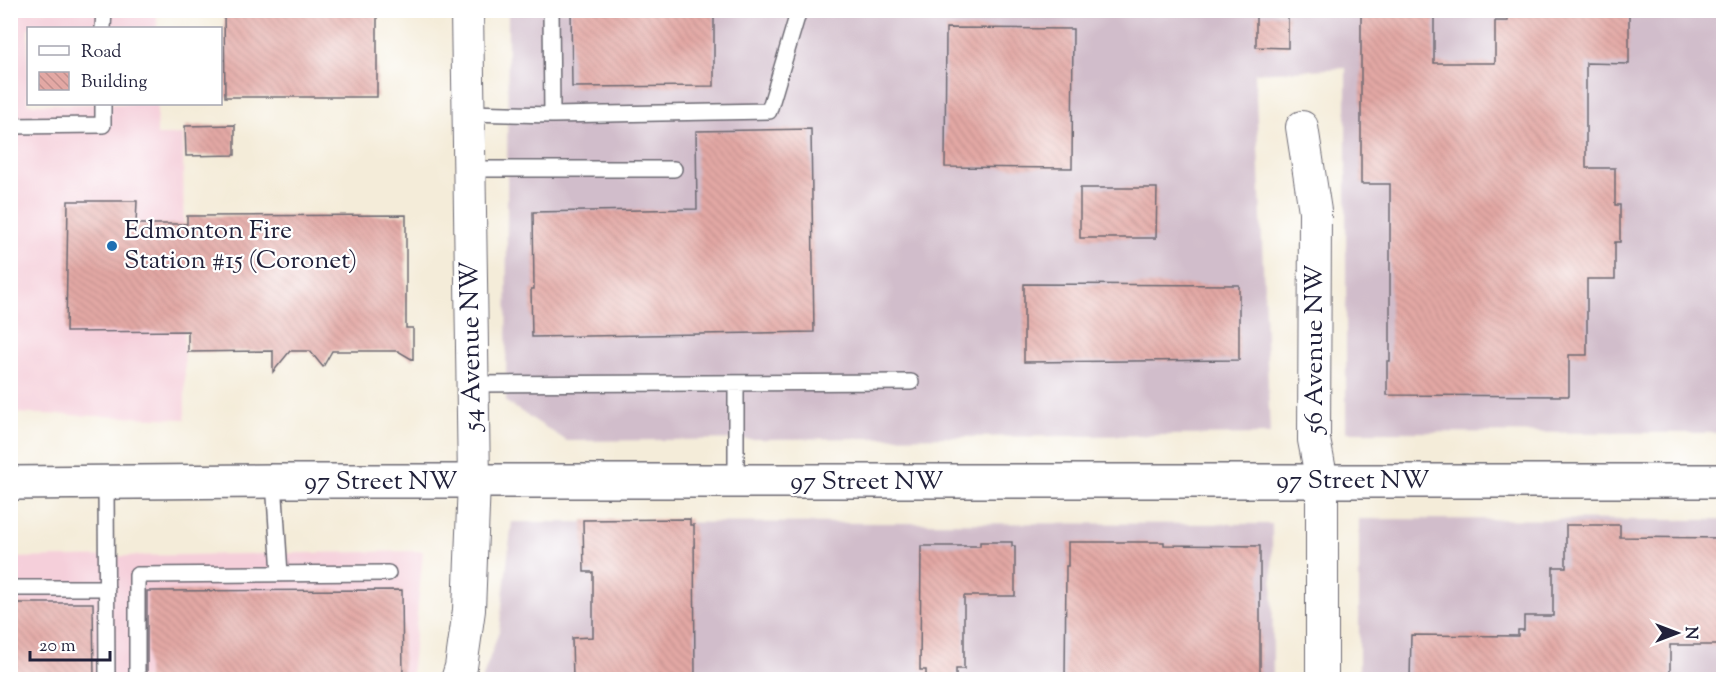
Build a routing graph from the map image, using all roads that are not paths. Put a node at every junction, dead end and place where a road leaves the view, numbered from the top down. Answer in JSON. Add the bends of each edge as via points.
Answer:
{"nodes":[{"id":1,"x":104,"y":10,"type":"edge"},
{"id":2,"x":467,"y":10,"type":"edge"},
{"id":3,"x":551,"y":10,"type":"edge"},
{"id":4,"x":799,"y":10,"type":"edge"},
{"id":5,"x":104,"y":27,"type":"edge"},
{"id":6,"x":103,"y":105,"type":"edge"},
{"id":7,"x":468,"y":113,"type":"junction"},
{"id":8,"x":552,"y":114,"type":"junction"},
{"id":9,"x":10,"y":126,"type":"edge"},
{"id":10,"x":1302,"y":127,"type":"dead end"},
{"id":11,"x":674,"y":168,"type":"dead end"},
{"id":12,"x":469,"y":169,"type":"junction"},
{"id":13,"x":911,"y":382,"type":"dead end"},
{"id":14,"x":736,"y":383,"type":"junction"},
{"id":15,"x":472,"y":384,"type":"junction"},
{"id":16,"x":274,"y":481,"type":"junction"},
{"id":17,"x":1322,"y":481,"type":"junction"},
{"id":18,"x":474,"y":482,"type":"junction"},
{"id":19,"x":735,"y":482,"type":"junction"},
{"id":20,"x":1724,"y":482,"type":"edge"},
{"id":21,"x":10,"y":483,"type":"edge"},
{"id":22,"x":106,"y":483,"type":"junction"},
{"id":23,"x":388,"y":573,"type":"dead end"},
{"id":24,"x":280,"y":574,"type":"junction"},
{"id":25,"x":10,"y":588,"type":"edge"},
{"id":26,"x":107,"y":588,"type":"junction"},
{"id":27,"x":107,"y":680,"type":"edge"},
{"id":28,"x":137,"y":680,"type":"edge"},
{"id":29,"x":457,"y":680,"type":"edge"},
{"id":30,"x":1322,"y":680,"type":"edge"}],
"edges":[{"from":1,"to":5,"type":"lane"},
{"from":2,"to":7,"type":"street","name":"54 Avenue NW"},
{"from":3,"to":8,"type":"lane"},
{"from":4,"to":8,"type":"lane","via":[[769,111]]},
{"from":6,"to":9,"type":"lane","via":[[103,125]]},
{"from":7,"to":8,"type":"lane"},
{"from":7,"to":12,"type":"street","name":"54 Avenue NW"},
{"from":10,"to":17,"type":"street","name":"56 Avenue NW","via":[[1315,210],[1314,440]]},
{"from":11,"to":12,"type":"lane"},
{"from":12,"to":15,"type":"street","name":"54 Avenue NW"},
{"from":13,"to":14,"type":"lane"},
{"from":14,"to":15,"type":"lane"},
{"from":14,"to":19,"type":"lane"},
{"from":15,"to":18,"type":"street","name":"54 Avenue NW"},
{"from":16,"to":18,"type":"street","name":"97 Street NW"},
{"from":16,"to":22,"type":"street","name":"97 Street NW"},
{"from":16,"to":24,"type":"lane"},
{"from":17,"to":19,"type":"street","name":"97 Street NW"},
{"from":17,"to":20,"type":"street","name":"97 Street NW"},
{"from":17,"to":30,"type":"street","name":"56 Avenue NW"},
{"from":18,"to":19,"type":"street","name":"97 Street NW"},
{"from":18,"to":29,"type":"street","name":"54 Avenue NW","via":[[469,610]]},
{"from":21,"to":22,"type":"street","name":"97 Street NW"},
{"from":22,"to":26,"type":"lane"},
{"from":23,"to":24,"type":"lane"},
{"from":24,"to":28,"type":"lane","via":[[137,575]]},
{"from":25,"to":26,"type":"lane"},
{"from":26,"to":27,"type":"lane"}]}
